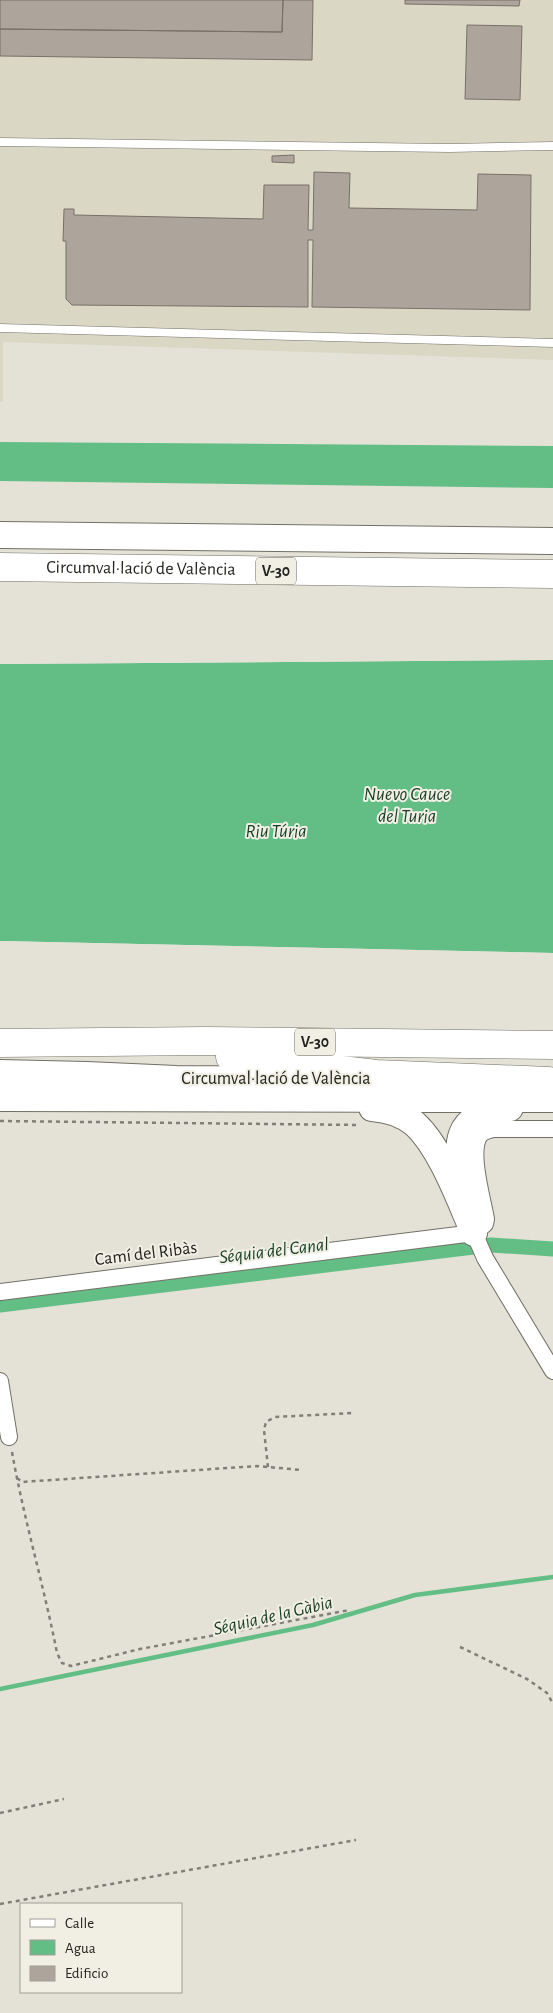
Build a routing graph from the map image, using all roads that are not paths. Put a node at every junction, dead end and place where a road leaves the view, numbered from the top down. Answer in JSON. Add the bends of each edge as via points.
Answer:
{"nodes":[{"id":1,"x":0,"y":142,"type":"edge"},
{"id":2,"x":553,"y":146,"type":"edge"},
{"id":3,"x":0,"y":328,"type":"edge"},
{"id":4,"x":553,"y":343,"type":"edge"},
{"id":5,"x":0,"y":535,"type":"edge"},
{"id":6,"x":553,"y":541,"type":"edge"},
{"id":7,"x":0,"y":568,"type":"edge"},
{"id":8,"x":553,"y":574,"type":"edge"},
{"id":9,"x":0,"y":1043,"type":"edge"},
{"id":10,"x":76,"y":1044,"type":"junction"},
{"id":11,"x":553,"y":1045,"type":"edge"},
{"id":12,"x":0,"y":1074,"type":"edge"},
{"id":13,"x":552,"y":1087,"type":"edge"},
{"id":14,"x":0,"y":1098,"type":"edge"},
{"id":15,"x":221,"y":1099,"type":"junction"},
{"id":16,"x":553,"y":1107,"type":"edge"},
{"id":17,"x":553,"y":1129,"type":"edge"},
{"id":18,"x":474,"y":1233,"type":"junction"},
{"id":19,"x":0,"y":1292,"type":"edge"},
{"id":20,"x":553,"y":1371,"type":"edge"},
{"id":21,"x":0,"y":1381,"type":"edge"},
{"id":22,"x":9,"y":1437,"type":"road end"}],
"edges":[{"from":1,"to":2,"type":"lane","via":[[450,148]]},
{"from":3,"to":4,"type":"lane"},
{"from":5,"to":6,"type":"highway","name":"Circumval·lació de València","number":"V-30"},
{"from":7,"to":8,"type":"highway","name":"Circumval·lació de València","number":"V-30"},
{"from":9,"to":10,"type":"highway","name":"Circumval·lació de València","number":"V-30"},
{"from":10,"to":11,"type":"highway","name":"Circumval·lació de València","number":"V-30","via":[[206,1041]]},
{"from":10,"to":13,"type":"highway","via":[[206,1054],[376,1074]]},
{"from":12,"to":13,"type":"highway","name":"Circumval·lació de València","number":"V-30"},
{"from":13,"to":15,"type":"highway"},
{"from":14,"to":15,"type":"highway"},
{"from":15,"to":18,"type":"highway","via":[[381,1108],[400,1115],[428,1139]]},
{"from":16,"to":18,"type":"highway","via":[[497,1109],[482,1113],[469,1122],[462,1133],[458,1159]]},
{"from":17,"to":18,"type":"street","via":[[494,1129],[479,1136],[474,1152],[486,1219]]},
{"from":18,"to":19,"type":"street","name":"Camí del Ribàs"},
{"from":18,"to":20,"type":"street","via":[[485,1258]]},
{"from":21,"to":22,"type":"street"}]}
